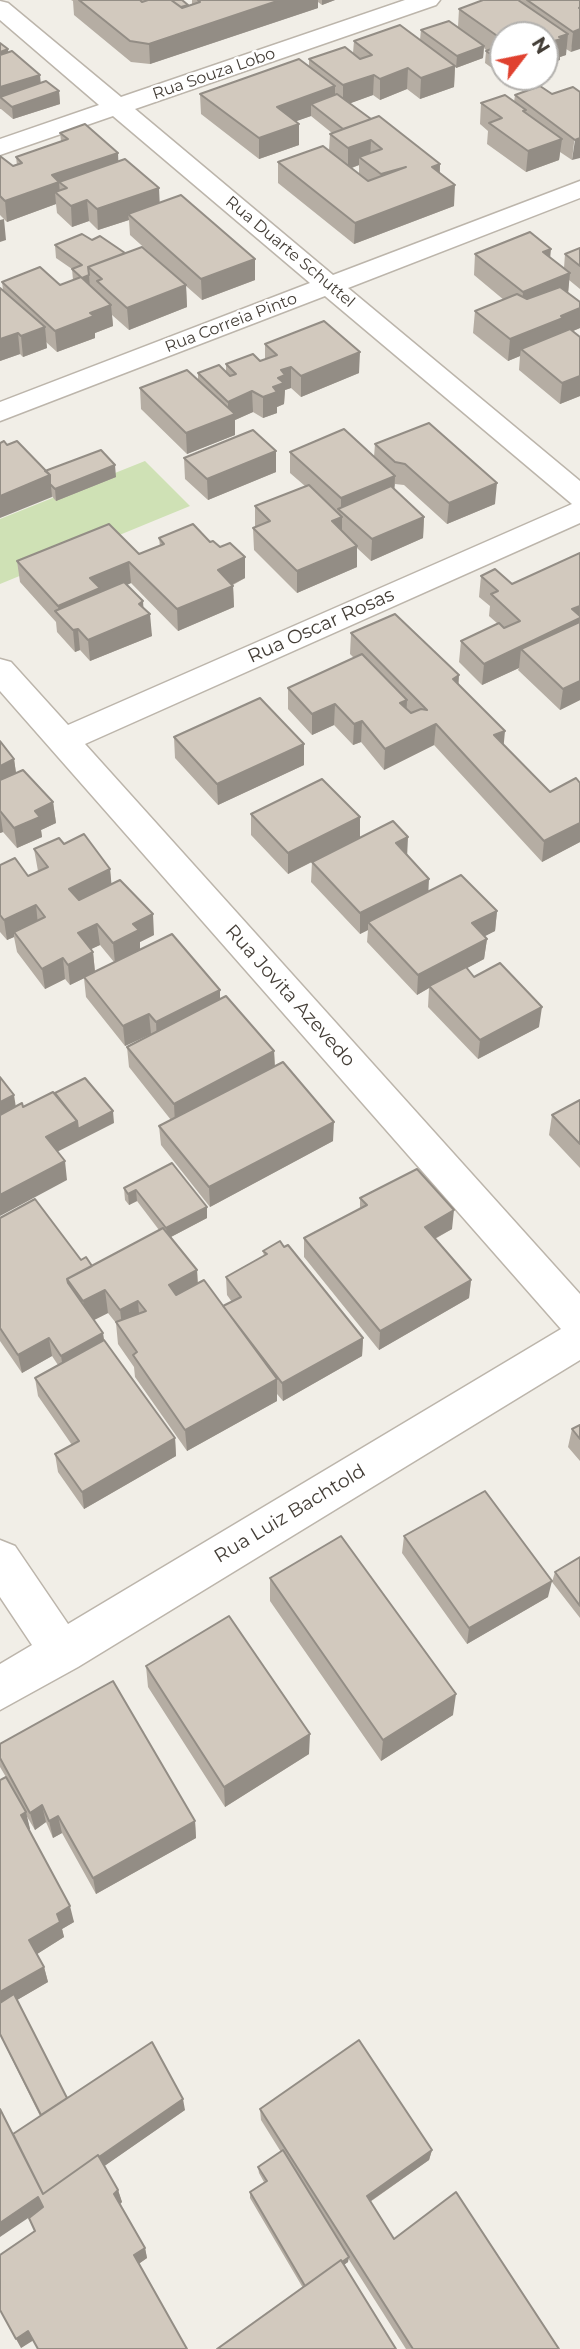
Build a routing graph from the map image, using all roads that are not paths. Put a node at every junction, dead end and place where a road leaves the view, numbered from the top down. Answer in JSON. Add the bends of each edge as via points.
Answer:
{"nodes":[{"id":1,"x":428,"y":0,"type":"edge"},
{"id":2,"x":0,"y":8,"type":"edge"},
{"id":3,"x":117,"y":107,"type":"junction"},
{"id":4,"x":0,"y":147,"type":"edge"},
{"id":5,"x":580,"y":189,"type":"edge"},
{"id":6,"x":329,"y":285,"type":"junction"},
{"id":7,"x":0,"y":412,"type":"edge"},
{"id":8,"x":580,"y":497,"type":"edge"},
{"id":9,"x":580,"y":512,"type":"edge"},
{"id":10,"x":0,"y":670,"type":"edge"},
{"id":11,"x":62,"y":740,"type":"junction"},
{"id":12,"x":580,"y":1322,"type":"edge"},
{"id":13,"x":580,"y":1339,"type":"edge"},
{"id":14,"x":0,"y":1560,"type":"edge"},
{"id":15,"x":62,"y":1652,"type":"junction"},
{"id":16,"x":0,"y":1689,"type":"edge"}],
"edges":[{"from":1,"to":3,"type":"street","name":"Rua Souza Lobo"},
{"from":2,"to":3,"type":"street","name":"Rua Duarte Schuttel"},
{"from":3,"to":4,"type":"street","name":"Rua Souza Lobo"},
{"from":3,"to":6,"type":"street","name":"Rua Duarte Schuttel"},
{"from":5,"to":6,"type":"street","name":"Rua Correia Pinto"},
{"from":6,"to":7,"type":"street","name":"Rua Correia Pinto"},
{"from":6,"to":8,"type":"street","name":"Rua Duarte Schuttel"},
{"from":9,"to":11,"type":"street","name":"Rua Oscar Rosas"},
{"from":10,"to":11,"type":"street","name":"Rua Jovita Azevedo"},
{"from":11,"to":12,"type":"street","name":"Rua Jovita Azevedo"},
{"from":13,"to":15,"type":"street","name":"Rua Luiz Bachtold"},
{"from":14,"to":15,"type":"street"},
{"from":15,"to":16,"type":"street","name":"Rua Luiz Bachtold"}]}
